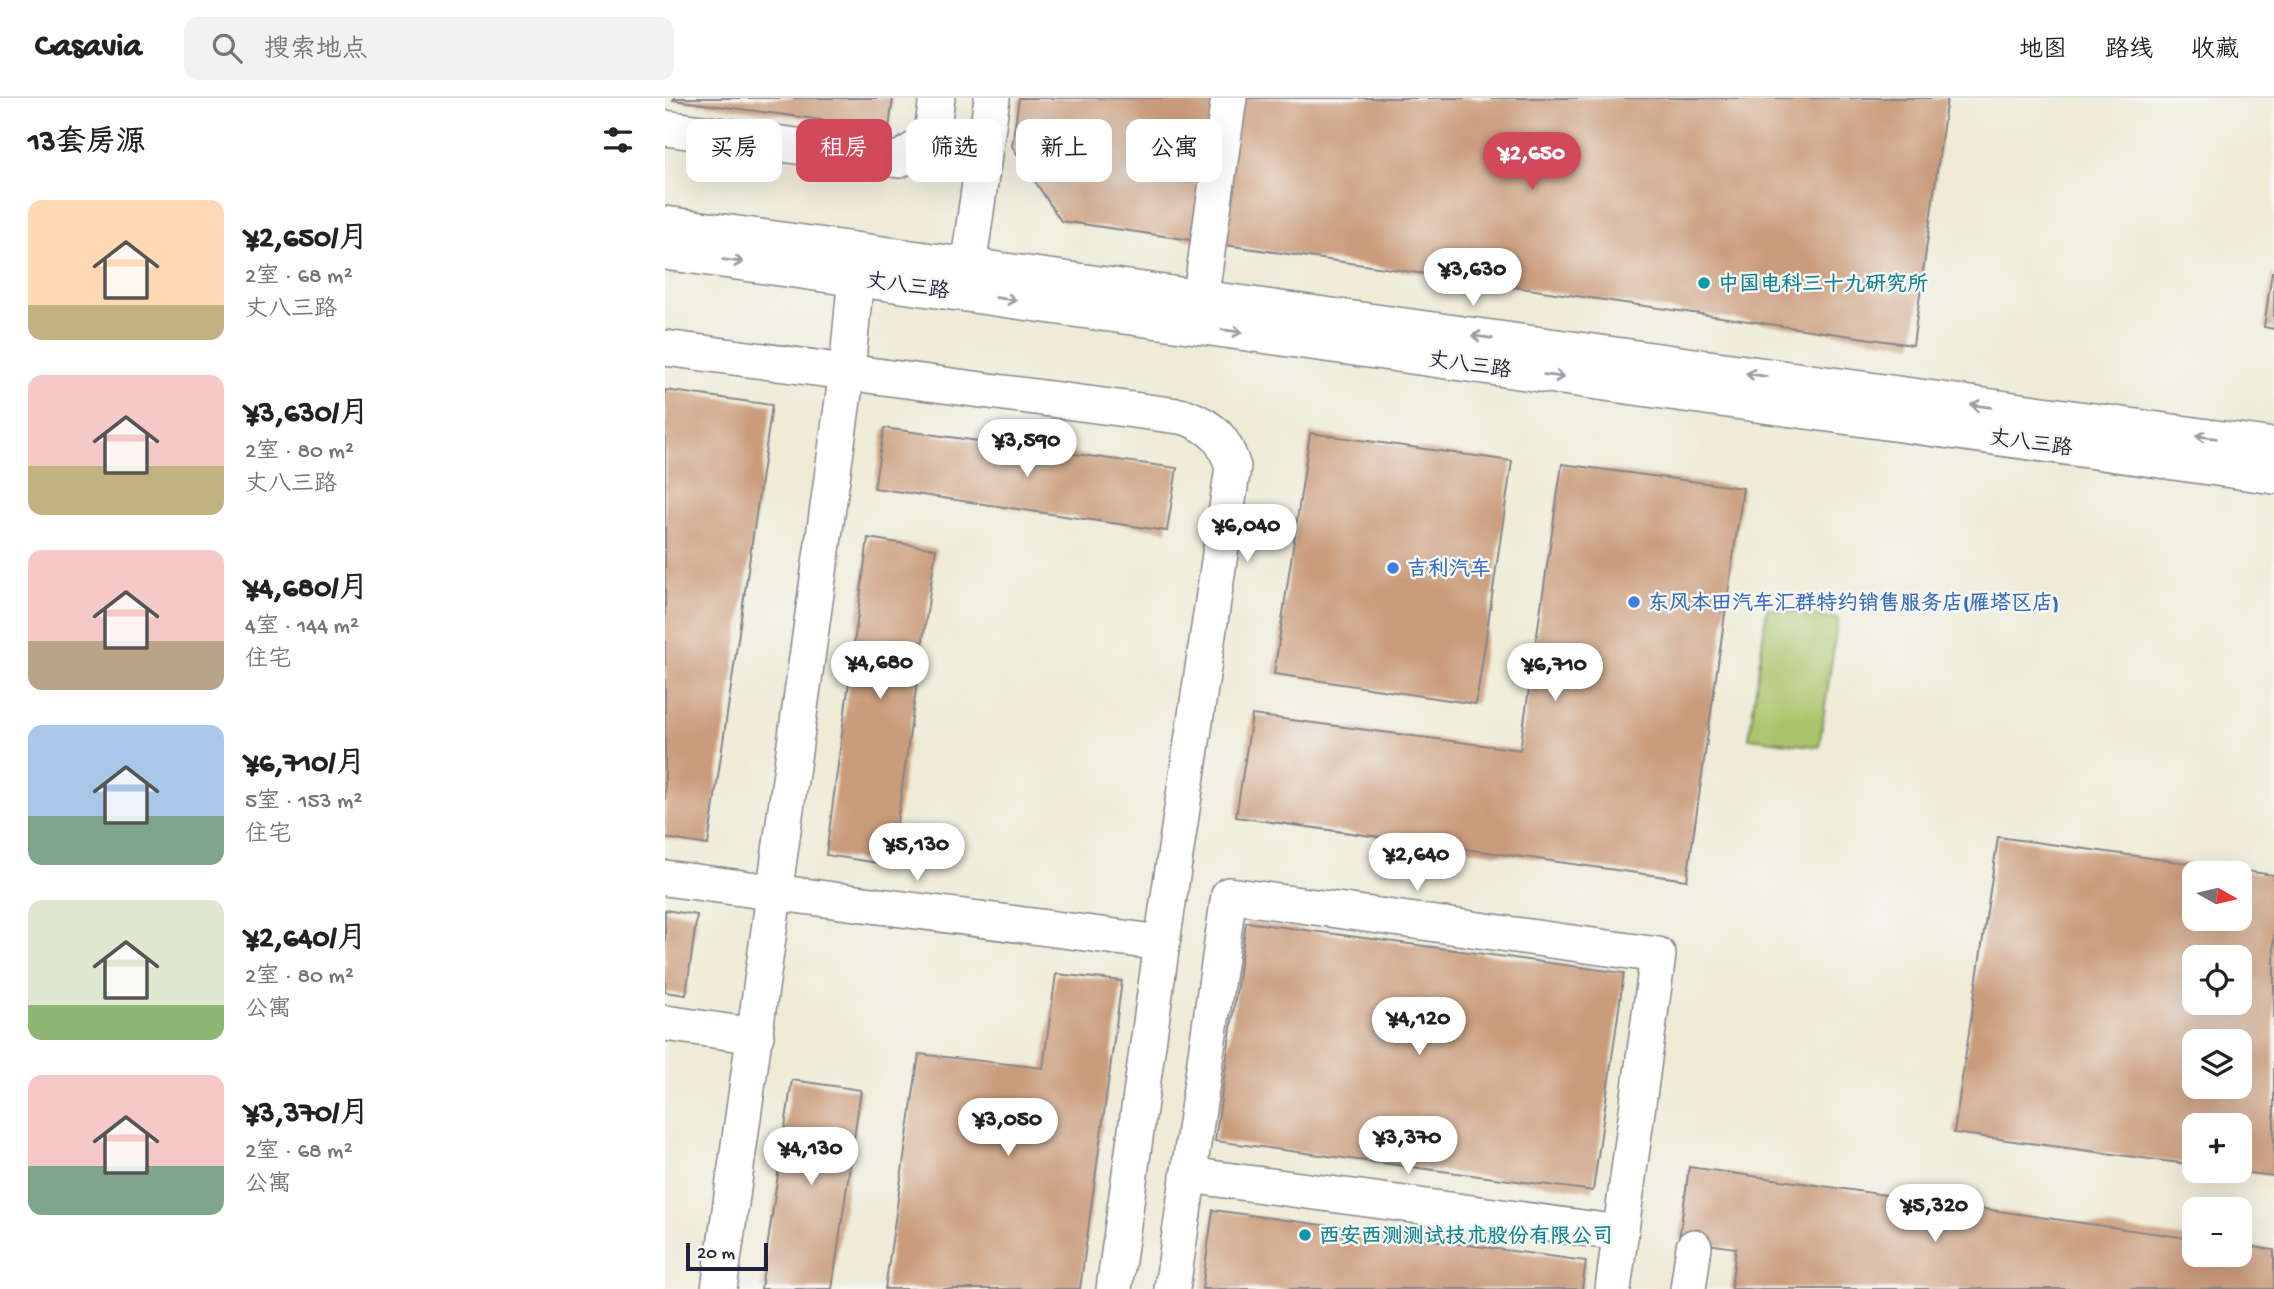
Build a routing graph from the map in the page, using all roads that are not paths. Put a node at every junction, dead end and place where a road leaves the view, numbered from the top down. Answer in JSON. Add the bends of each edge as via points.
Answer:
{"nodes":[{"id":1,"x":937,"y":98,"type":"edge"},
{"id":2,"x":992,"y":98,"type":"edge"},
{"id":3,"x":1229,"y":98,"type":"edge"},
{"id":4,"x":665,"y":128,"type":"edge"},
{"id":5,"x":665,"y":224,"type":"edge"},
{"id":6,"x":665,"y":252,"type":"edge"},
{"id":7,"x":857,"y":265,"type":"junction"},
{"id":8,"x":966,"y":280,"type":"junction"},
{"id":9,"x":1198,"y":312,"type":"junction"},
{"id":10,"x":665,"y":348,"type":"edge"},
{"id":11,"x":847,"y":371,"type":"junction"},
{"id":12,"x":2274,"y":446,"type":"edge"},
{"id":13,"x":2274,"y":476,"type":"edge"},
{"id":14,"x":665,"y":878,"type":"edge"},
{"id":15,"x":775,"y":892,"type":"junction"},
{"id":16,"x":1162,"y":943,"type":"junction"},
{"id":17,"x":665,"y":1023,"type":"edge"},
{"id":18,"x":756,"y":1036,"type":"junction"},
{"id":19,"x":1188,"y":1175,"type":"junction"},
{"id":20,"x":1620,"y":1233,"type":"junction"},
{"id":21,"x":1694,"y":1247,"type":"dead end"},
{"id":22,"x":719,"y":1289,"type":"edge"},
{"id":23,"x":1114,"y":1289,"type":"edge"},
{"id":24,"x":1172,"y":1289,"type":"edge"},
{"id":25,"x":1613,"y":1289,"type":"edge"},
{"id":26,"x":1688,"y":1289,"type":"edge"}],
"edges":[{"from":1,"to":4,"type":"street","via":[[931,139],[899,160]]},
{"from":2,"to":8,"type":"street"},
{"from":3,"to":9,"type":"street"},
{"from":5,"to":7,"type":"street","name":"丈八三路"},
{"from":6,"to":7,"type":"street","name":"丈八三路","one_way":true},
{"from":7,"to":8,"type":"street","name":"丈八三路"},
{"from":7,"to":11,"type":"street"},
{"from":8,"to":9,"type":"street","name":"丈八三路"},
{"from":12,"to":9,"type":"street","name":"丈八三路","one_way":true},
{"from":9,"to":13,"type":"street","name":"丈八三路","one_way":true},
{"from":10,"to":11,"type":"street"},
{"from":11,"to":15,"type":"street"},
{"from":11,"to":16,"type":"street","via":[[1186,417],[1221,438],[1233,467]]},
{"from":14,"to":15,"type":"street"},
{"from":15,"to":16,"type":"street"},
{"from":15,"to":18,"type":"street"},
{"from":16,"to":23,"type":"street"},
{"from":17,"to":18,"type":"street"},
{"from":18,"to":22,"type":"street"},
{"from":19,"to":20,"type":"street"},
{"from":19,"to":20,"type":"street","via":[[1229,895],[1658,955]]},
{"from":19,"to":24,"type":"street"},
{"from":20,"to":25,"type":"street"},
{"from":21,"to":26,"type":"street"}]}
